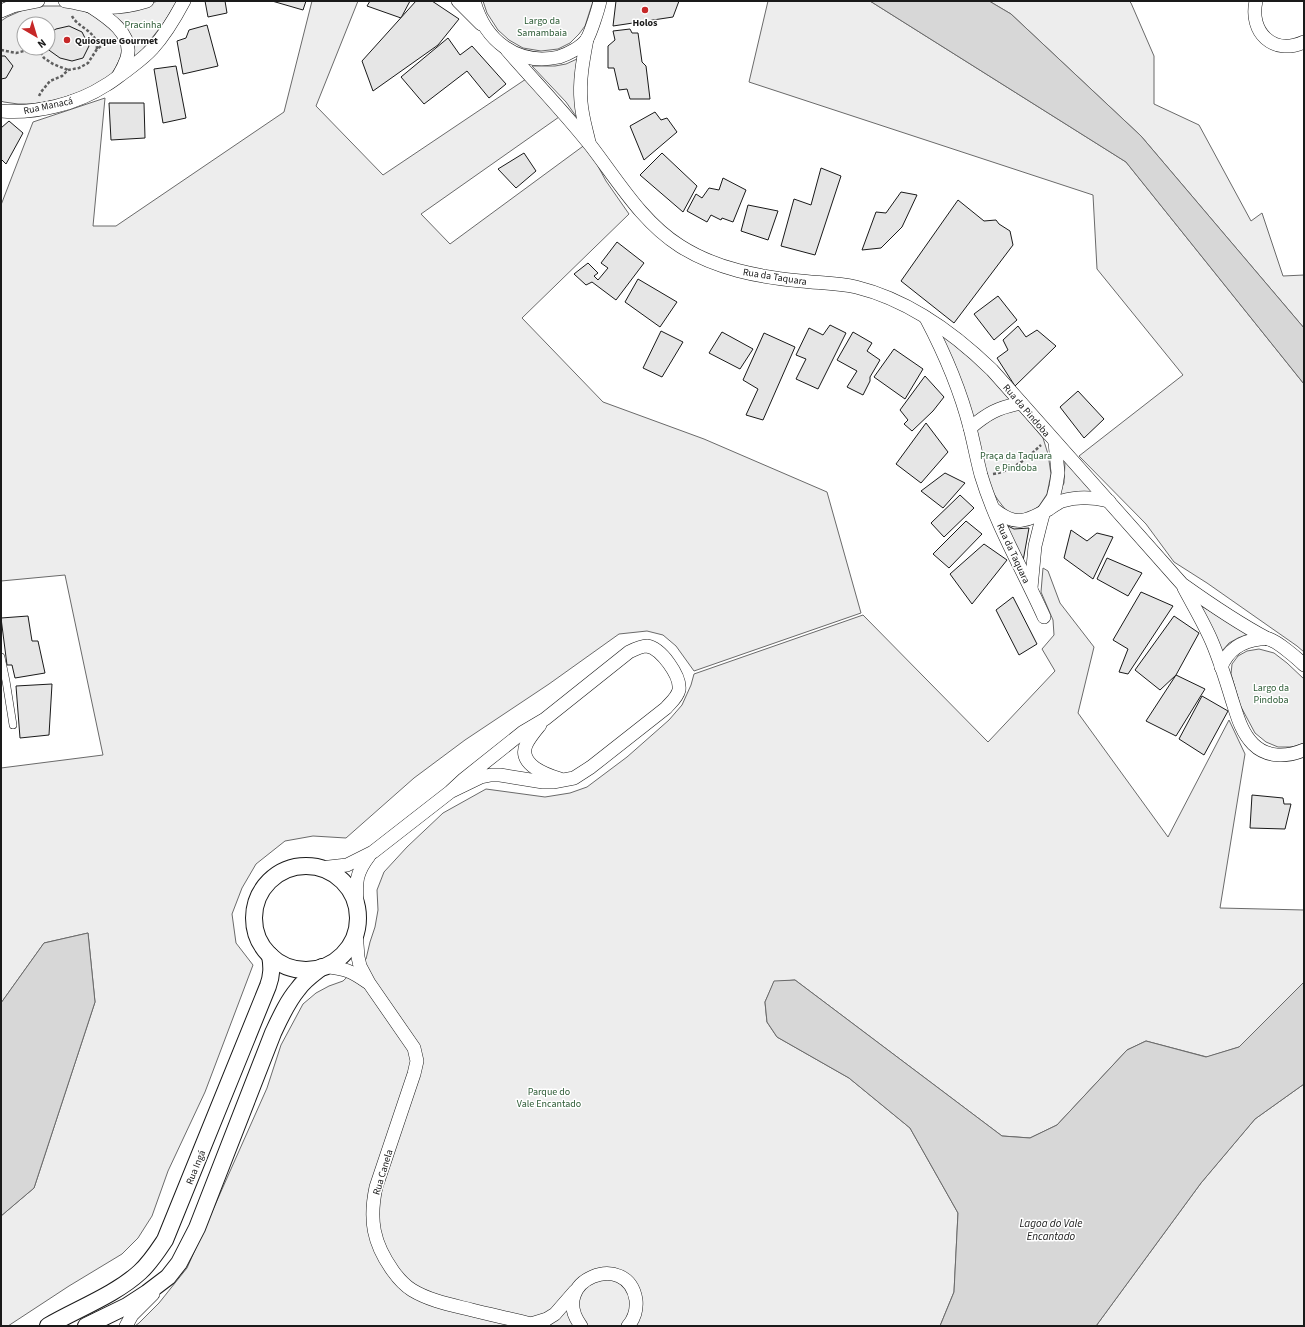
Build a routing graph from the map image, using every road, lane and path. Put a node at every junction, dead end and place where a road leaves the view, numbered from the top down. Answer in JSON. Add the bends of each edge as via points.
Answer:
{"nodes":[{"id":1,"x":38,"y":1,"type":"edge"},
{"id":2,"x":72,"y":1,"type":"edge"},
{"id":3,"x":147,"y":1,"type":"edge"},
{"id":4,"x":184,"y":1,"type":"edge"},
{"id":5,"x":458,"y":1,"type":"edge"},
{"id":6,"x":474,"y":1,"type":"edge"},
{"id":7,"x":600,"y":1,"type":"edge"},
{"id":8,"x":1256,"y":3,"type":"edge"},
{"id":9,"x":90,"y":6,"type":"junction"},
{"id":10,"x":1,"y":11,"type":"edge"},
{"id":11,"x":485,"y":28,"type":"junction"},
{"id":12,"x":125,"y":37,"type":"junction"},
{"id":13,"x":587,"y":39,"type":"junction"},
{"id":14,"x":1304,"y":42,"type":"edge"},
{"id":15,"x":97,"y":49,"type":"junction"},
{"id":16,"x":1,"y":50,"type":"edge"},
{"id":17,"x":507,"y":50,"type":"junction"},
{"id":18,"x":16,"y":53,"type":"edge"},
{"id":19,"x":43,"y":56,"type":"edge"},
{"id":20,"x":68,"y":70,"type":"junction"},
{"id":21,"x":118,"y":77,"type":"junction"},
{"id":22,"x":39,"y":108,"type":"junction"},
{"id":23,"x":1,"y":111,"type":"edge"},
{"id":24,"x":590,"y":146,"type":"junction"},
{"id":25,"x":926,"y":317,"type":"junction"},
{"id":26,"x":1020,"y":403,"type":"junction"},
{"id":27,"x":970,"y":428,"type":"junction"},
{"id":28,"x":1053,"y":440,"type":"junction"},
{"id":29,"x":981,"y":475,"type":"junction"},
{"id":30,"x":1108,"y":500,"type":"junction"},
{"id":31,"x":995,"y":510,"type":"junction"},
{"id":32,"x":1044,"y":511,"type":"junction"},
{"id":33,"x":1182,"y":584,"type":"junction"},
{"id":34,"x":1031,"y":588,"type":"junction"},
{"id":35,"x":1044,"y":617,"type":"dead end"},
{"id":36,"x":1268,"y":639,"type":"junction"},
{"id":37,"x":1,"y":658,"type":"edge"},
{"id":38,"x":1221,"y":666,"type":"junction"},
{"id":39,"x":1304,"y":666,"type":"edge"},
{"id":40,"x":4,"y":682,"type":"edge"},
{"id":41,"x":545,"y":719,"type":"junction"},
{"id":42,"x":13,"y":725,"type":"dead end"},
{"id":43,"x":1304,"y":750,"type":"edge"},
{"id":44,"x":565,"y":780,"type":"junction"},
{"id":45,"x":450,"y":792,"type":"junction"},
{"id":46,"x":373,"y":852,"type":"junction"},
{"id":47,"x":320,"y":868,"type":"junction"},
{"id":48,"x":357,"y":905,"type":"junction"},
{"id":49,"x":356,"y":931,"type":"junction"},
{"id":50,"x":270,"y":955,"type":"junction"},
{"id":51,"x":323,"y":967,"type":"junction"},
{"id":52,"x":369,"y":983,"type":"junction"},
{"id":53,"x":168,"y":1277,"type":"junction"},
{"id":54,"x":577,"y":1289,"type":"junction"},
{"id":55,"x":533,"y":1325,"type":"edge"},
{"id":56,"x":48,"y":1326,"type":"edge"},
{"id":57,"x":86,"y":1326,"type":"edge"},
{"id":58,"x":126,"y":1326,"type":"edge"},
{"id":59,"x":581,"y":1326,"type":"edge"},
{"id":60,"x":628,"y":1326,"type":"edge"}],
"edges":[{"from":1,"to":10,"type":"street"},
{"from":2,"to":9,"type":"street"},
{"from":2,"to":15,"type":"path","via":[[74,20],[88,30],[95,39]]},
{"from":3,"to":9,"type":"street","via":[[122,7]]},
{"from":4,"to":21,"type":"street","via":[[151,50]]},
{"from":5,"to":11,"type":"street"},
{"from":6,"to":11,"type":"street"},
{"from":7,"to":13,"type":"street"},
{"from":8,"to":14,"type":"street","via":[[1255,18],[1264,38],[1285,47]]},
{"from":9,"to":12,"type":"street","via":[[107,18]]},
{"from":11,"to":17,"type":"street","name":"Rua da Taquara"},
{"from":12,"to":15,"type":"path","via":[[105,43]]},
{"from":12,"to":21,"type":"street","via":[[128,47],[127,58]]},
{"from":13,"to":17,"type":"street","via":[[576,49],[548,59],[533,59]]},
{"from":13,"to":24,"type":"street","via":[[581,102]]},
{"from":15,"to":20,"type":"path","via":[[88,63]]},
{"from":16,"to":18,"type":"path"},
{"from":17,"to":24,"type":"street","name":"Rua da Taquara"},
{"from":19,"to":20,"type":"path","via":[[52,64]]},
{"from":20,"to":22,"type":"path","via":[[50,81],[41,92]]},
{"from":21,"to":22,"type":"street","name":"Rua Manacá","via":[[80,98]]},
{"from":22,"to":23,"type":"street","name":"Rua Manacá"},
{"from":24,"to":25,"type":"street","name":"Rua da Taquara","via":[[654,225],[680,246],[740,272],[855,287],[902,304]]},
{"from":25,"to":26,"type":"street","name":"Rua da Pindoba","via":[[972,351]]},
{"from":25,"to":27,"type":"street","name":"Rua da Taquara","via":[[951,368]]},
{"from":26,"to":27,"type":"street","via":[[993,411]]},
{"from":26,"to":28,"type":"street","name":"Rua da Pindoba"},
{"from":27,"to":29,"type":"street","name":"Rua da Taquara"},
{"from":28,"to":29,"type":"path","via":[[1011,469]]},
{"from":28,"to":30,"type":"street","name":"Rua da Pindoba"},
{"from":28,"to":32,"type":"street","name":"Rua da Taquara","via":[[1058,473],[1052,498]]},
{"from":29,"to":31,"type":"street","name":"Rua da Taquara"},
{"from":30,"to":32,"type":"street","name":"Rua da Taquara","via":[[1077,498],[1062,501]]},
{"from":30,"to":33,"type":"street","name":"Rua da Pindoba"},
{"from":31,"to":32,"type":"street","name":"Rua da Taquara","via":[[1012,520],[1030,518]]},
{"from":31,"to":34,"type":"street","name":"Rua da Taquara"},
{"from":32,"to":34,"type":"street","name":"Rua da Taquara","via":[[1035,546]]},
{"from":33,"to":36,"type":"street","name":"Rua da Pindoba"},
{"from":33,"to":38,"type":"street","name":"Rua da Pindoba","via":[[1212,641]]},
{"from":34,"to":35,"type":"street"},
{"from":36,"to":38,"type":"street","via":[[1254,640],[1233,649]]},
{"from":36,"to":39,"type":"street","name":"Rua da Pindoba"},
{"from":37,"to":40,"type":"lane"},
{"from":38,"to":43,"type":"street","name":"Rua da Pindoba","via":[[1239,720],[1253,745],[1265,752],[1278,755],[1292,755]]},
{"from":40,"to":42,"type":"lane"},
{"from":41,"to":44,"type":"street","via":[[525,747],[526,756],[538,770]]},
{"from":41,"to":44,"type":"street","via":[[629,652],[638,648],[646,646],[654,649],[677,676],[678,691],[675,699],[666,708],[583,773]]},
{"from":41,"to":45,"type":"street","via":[[523,732]]},
{"from":44,"to":45,"type":"street","via":[[543,782],[491,774]]},
{"from":45,"to":46,"type":"street"},
{"from":46,"to":47,"type":"street","via":[[348,865]]},
{"from":46,"to":48,"type":"street","via":[[359,871]]},
{"from":47,"to":48,"type":"street","via":[[343,881]]},
{"from":47,"to":50,"type":"street","via":[[306,866],[280,873],[261,893],[254,919],[261,945]]},
{"from":48,"to":49,"type":"street"},
{"from":49,"to":51,"type":"street","via":[[345,952]]},
{"from":49,"to":52,"type":"street","name":"Rua Canela","via":[[360,966]]},
{"from":50,"to":51,"type":"street","via":[[281,964],[294,969]]},
{"from":50,"to":56,"type":"street","name":"Rua Ingá","via":[[272,968],[268,986],[164,1240],[141,1272],[125,1284]]},
{"from":51,"to":52,"type":"street","name":"Rua Canela","via":[[352,972]]},
{"from":51,"to":53,"type":"street","via":[[298,988],[273,1033],[197,1228],[179,1263]]},
{"from":52,"to":55,"type":"street","name":"Rua Canela","via":[[414,1048],[417,1061],[372,1204],[372,1219],[380,1251],[398,1278],[411,1290],[445,1304]]},
{"from":53,"to":57,"type":"street","via":[[127,1306]]},
{"from":53,"to":58,"type":"street"},
{"from":54,"to":55,"type":"street","name":"Rua Canela","via":[[555,1314]]},
{"from":54,"to":59,"type":"street","via":[[573,1299],[573,1310]]},
{"from":54,"to":60,"type":"street","name":"Rua Canela","via":[[584,1281],[597,1274],[613,1274],[622,1278],[635,1295],[634,1315]]}]}
